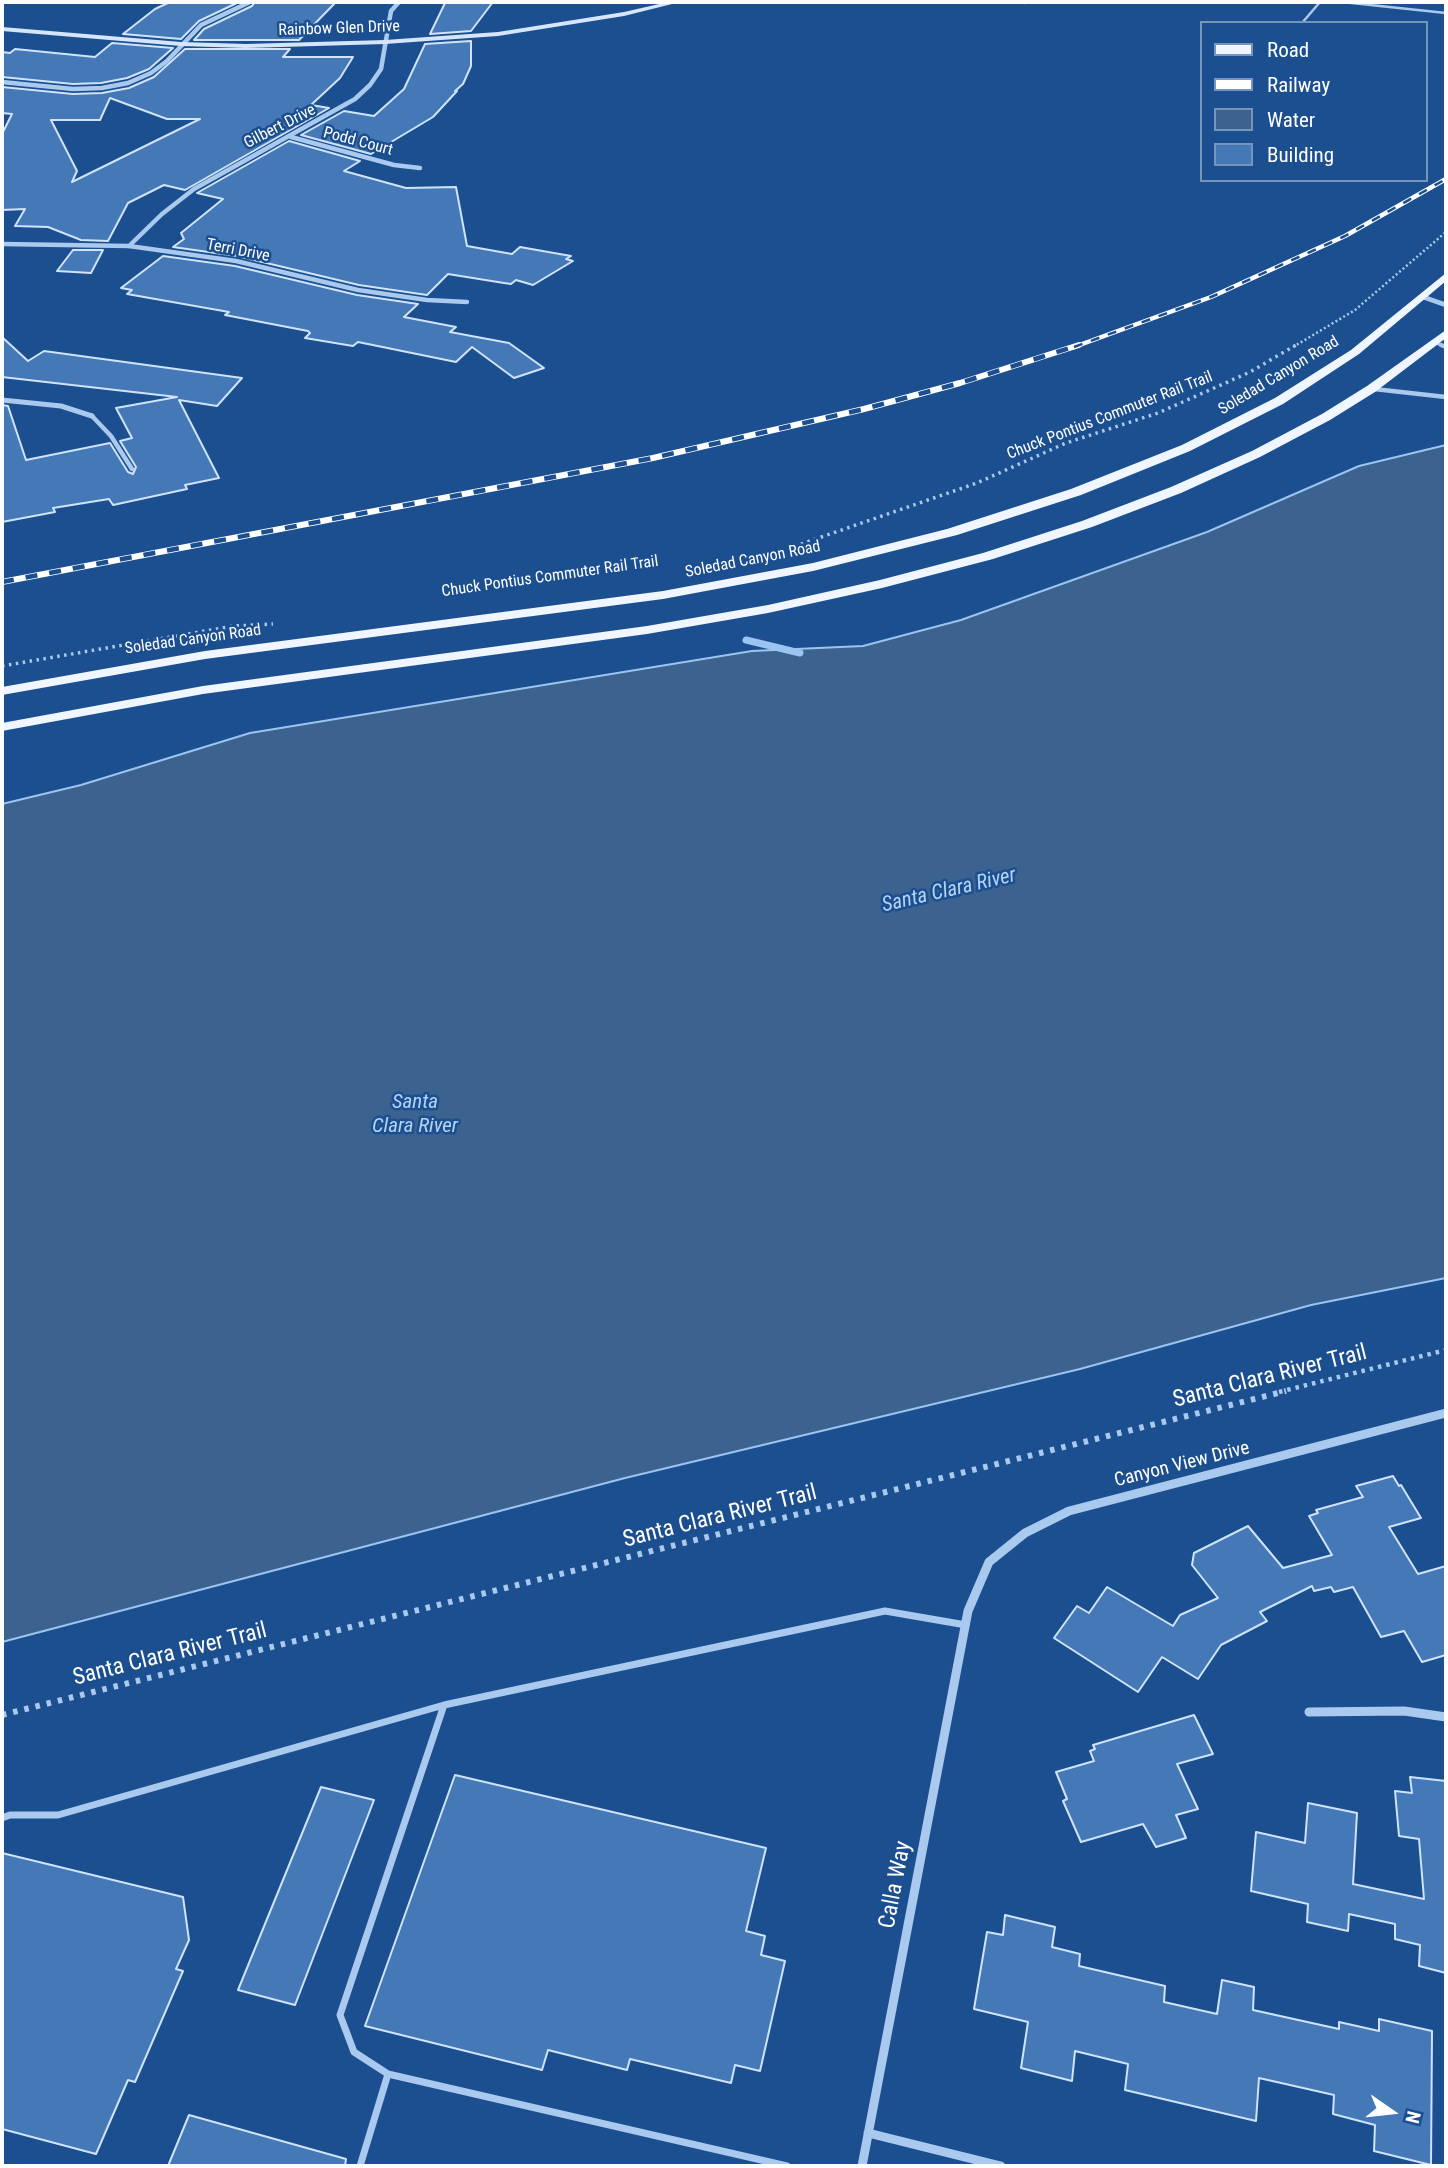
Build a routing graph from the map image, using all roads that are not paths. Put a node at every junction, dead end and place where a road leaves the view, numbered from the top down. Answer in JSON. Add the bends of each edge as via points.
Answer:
{"nodes":[{"id":1,"x":250,"y":2,"type":"edge"},
{"id":2,"x":399,"y":2,"type":"edge"},
{"id":3,"x":676,"y":2,"type":"edge"},
{"id":4,"x":1320,"y":2,"type":"edge"},
{"id":5,"x":1342,"y":2,"type":"edge"},
{"id":6,"x":1446,"y":13,"type":"edge"},
{"id":7,"x":1304,"y":21,"type":"edge"},
{"id":8,"x":2,"y":29,"type":"edge"},
{"id":9,"x":385,"y":42,"type":"junction"},
{"id":10,"x":181,"y":44,"type":"junction"},
{"id":11,"x":2,"y":82,"type":"edge"},
{"id":12,"x":290,"y":137,"type":"junction"},
{"id":13,"x":420,"y":168,"type":"dead end"},
{"id":14,"x":2,"y":244,"type":"edge"},
{"id":15,"x":129,"y":246,"type":"junction"},
{"id":16,"x":1446,"y":276,"type":"edge"},
{"id":17,"x":1423,"y":298,"type":"junction"},
{"id":18,"x":467,"y":302,"type":"dead end"},
{"id":19,"x":1446,"y":305,"type":"edge"},
{"id":20,"x":1446,"y":332,"type":"edge"},
{"id":21,"x":1440,"y":344,"type":"edge"},
{"id":22,"x":1371,"y":389,"type":"junction"},
{"id":23,"x":1446,"y":397,"type":"edge"},
{"id":24,"x":2,"y":400,"type":"edge"},
{"id":25,"x":92,"y":416,"type":"joint"},
{"id":26,"x":132,"y":469,"type":"dead end"},
{"id":27,"x":2,"y":691,"type":"edge"},
{"id":28,"x":2,"y":727,"type":"edge"},
{"id":29,"x":1446,"y":1413,"type":"edge"},
{"id":30,"x":968,"y":1611,"type":"joint"},
{"id":31,"x":966,"y":1625,"type":"junction"},
{"id":32,"x":444,"y":1705,"type":"junction"},
{"id":33,"x":1309,"y":1712,"type":"dead end"},
{"id":34,"x":1446,"y":1717,"type":"edge"},
{"id":35,"x":2,"y":1818,"type":"edge"},
{"id":36,"x":388,"y":2074,"type":"junction"},
{"id":37,"x":868,"y":2133,"type":"junction"},
{"id":38,"x":360,"y":2166,"type":"edge"},
{"id":39,"x":788,"y":2166,"type":"edge"},
{"id":40,"x":862,"y":2166,"type":"edge"},
{"id":41,"x":1001,"y":2166,"type":"edge"}],
"edges":[{"from":1,"to":10,"type":"street","via":[[201,25]]},
{"from":2,"to":9,"type":"street","name":"Gilbert Drive","via":[[391,11]]},
{"from":3,"to":9,"type":"street","name":"Rainbow Glen Drive","via":[[498,34]]},
{"from":4,"to":7,"type":"lane"},
{"from":5,"to":6,"type":"lane"},
{"from":8,"to":10,"type":"street","name":"Rainbow Glen Drive"},
{"from":9,"to":10,"type":"street","name":"Rainbow Glen Drive"},
{"from":9,"to":12,"type":"street","name":"Gilbert Drive","via":[[381,69],[370,85],[336,112]]},
{"from":10,"to":11,"type":"street","via":[[151,73],[128,83],[74,89]]},
{"from":12,"to":13,"type":"street","name":"Podd Court"},
{"from":12,"to":15,"type":"street","name":"Gilbert Drive","via":[[194,188]]},
{"from":14,"to":15,"type":"street","name":"Terri Drive"},
{"from":15,"to":18,"type":"street","name":"Terri Drive","via":[[236,261],[358,290]]},
{"from":16,"to":17,"type":"main road","name":"Soledad Canyon Road"},
{"from":17,"to":19,"type":"street"},
{"from":17,"to":27,"type":"main road","name":"Soledad Canyon Road","via":[[1355,352],[1234,425],[1076,492],[952,532],[813,567],[663,595],[205,655]]},
{"from":20,"to":21,"type":"main road"},
{"from":21,"to":22,"type":"main road"},
{"from":22,"to":23,"type":"lane"},
{"from":22,"to":28,"type":"main road","via":[[1256,454],[1176,490],[988,556],[882,584],[647,630],[203,690]]},
{"from":24,"to":25,"type":"street","via":[[61,406]]},
{"from":25,"to":26,"type":"lane"},
{"from":29,"to":30,"type":"street","name":"Canyon View Drive","via":[[1069,1511],[1025,1533],[989,1562]]},
{"from":30,"to":31,"type":"street","name":"Calla Way"},
{"from":31,"to":32,"type":"lane","via":[[885,1611]]},
{"from":31,"to":37,"type":"street","name":"Calla Way"},
{"from":32,"to":35,"type":"lane","via":[[58,1815]]},
{"from":32,"to":36,"type":"lane","via":[[340,2015],[354,2052]]},
{"from":33,"to":34,"type":"street","via":[[1404,1711]]},
{"from":36,"to":38,"type":"lane"},
{"from":36,"to":39,"type":"lane"},
{"from":37,"to":40,"type":"street","name":"Calla Way"},
{"from":37,"to":41,"type":"street"}]}
